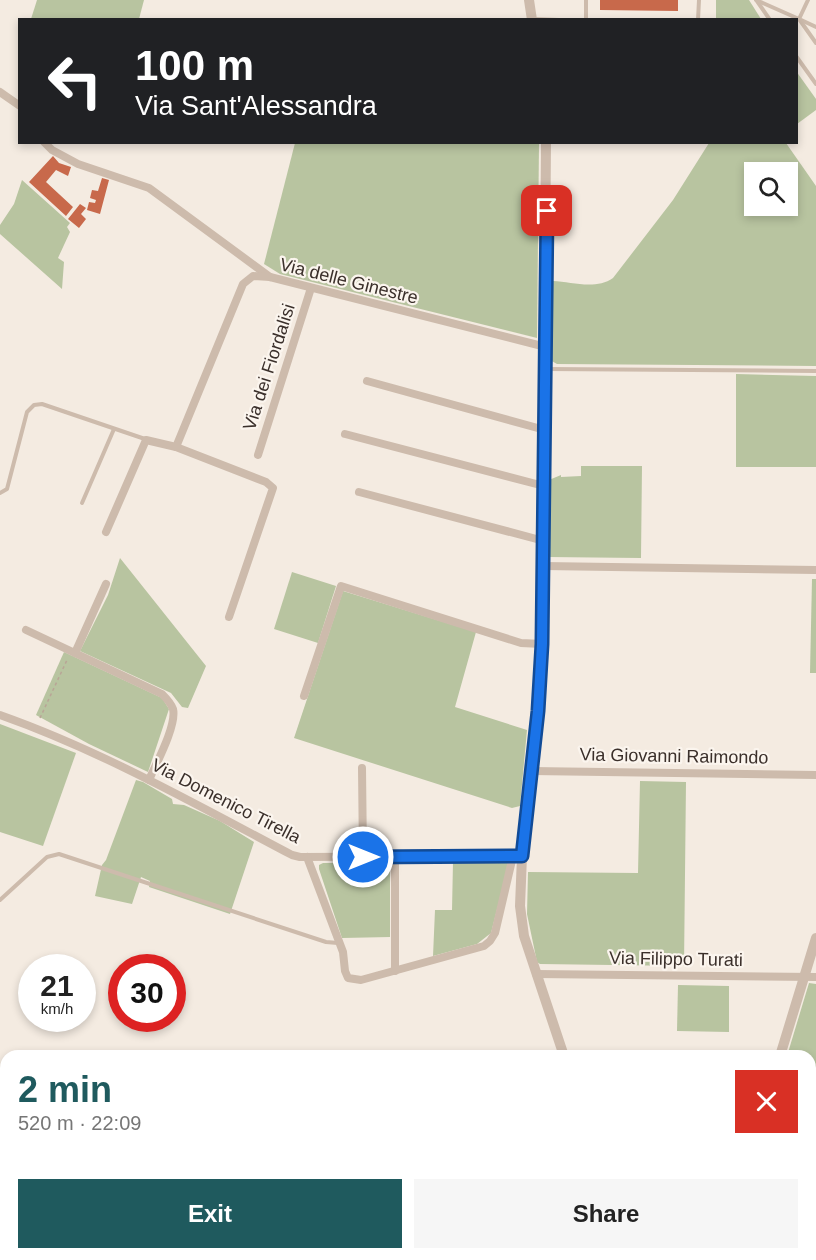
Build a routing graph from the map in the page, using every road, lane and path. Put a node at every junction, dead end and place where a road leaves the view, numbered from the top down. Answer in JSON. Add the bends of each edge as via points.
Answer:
{"nodes":[{"id":1,"x":529,"y":0,"type":"edge"},
{"id":2,"x":586,"y":0,"type":"edge"},
{"id":3,"x":699,"y":0,"type":"edge"},
{"id":4,"x":756,"y":0,"type":"edge"},
{"id":5,"x":808,"y":0,"type":"edge"},
{"id":6,"x":532,"y":18,"type":"edge"},
{"id":7,"x":586,"y":18,"type":"edge"},
{"id":8,"x":698,"y":18,"type":"edge"},
{"id":9,"x":769,"y":18,"type":"edge"},
{"id":10,"x":797,"y":18,"type":"edge"},
{"id":11,"x":799,"y":19,"type":"junction"},
{"id":12,"x":816,"y":27,"type":"edge"},
{"id":13,"x":816,"y":43,"type":"edge"},
{"id":14,"x":798,"y":59,"type":"edge"},
{"id":15,"x":816,"y":84,"type":"edge"},
{"id":16,"x":0,"y":92,"type":"edge"},
{"id":17,"x":18,"y":105,"type":"edge"},
{"id":18,"x":46,"y":144,"type":"edge"},
{"id":19,"x":546,"y":144,"type":"edge"},
{"id":20,"x":270,"y":277,"type":"junction"},
{"id":21,"x":311,"y":288,"type":"junction"},
{"id":22,"x":546,"y":347,"type":"junction"},
{"id":23,"x":545,"y":369,"type":"junction"},
{"id":24,"x":816,"y":371,"type":"edge"},
{"id":25,"x":367,"y":381,"type":"dead end"},
{"id":26,"x":114,"y":429,"type":"junction"},
{"id":27,"x":545,"y":430,"type":"junction"},
{"id":28,"x":345,"y":434,"type":"dead end"},
{"id":29,"x":146,"y":440,"type":"junction"},
{"id":30,"x":176,"y":447,"type":"junction"},
{"id":31,"x":258,"y":455,"type":"dead end"},
{"id":32,"x":544,"y":486,"type":"junction"},
{"id":33,"x":359,"y":492,"type":"dead end"},
{"id":34,"x":0,"y":493,"type":"edge"},
{"id":35,"x":82,"y":503,"type":"dead end"},
{"id":36,"x":106,"y":532,"type":"dead end"},
{"id":37,"x":544,"y":541,"type":"junction"},
{"id":38,"x":544,"y":567,"type":"junction"},
{"id":39,"x":816,"y":570,"type":"edge"},
{"id":40,"x":106,"y":584,"type":"dead end"},
{"id":41,"x":229,"y":617,"type":"dead end"},
{"id":42,"x":26,"y":630,"type":"dead end"},
{"id":43,"x":542,"y":644,"type":"junction"},
{"id":44,"x":73,"y":652,"type":"junction"},
{"id":45,"x":304,"y":696,"type":"dead end"},
{"id":46,"x":0,"y":715,"type":"edge"},
{"id":47,"x":36,"y":728,"type":"junction"},
{"id":48,"x":362,"y":768,"type":"dead end"},
{"id":49,"x":532,"y":771,"type":"junction"},
{"id":50,"x":816,"y":775,"type":"edge"},
{"id":51,"x":149,"y":780,"type":"junction"},
{"id":52,"x":518,"y":856,"type":"junction"},
{"id":53,"x":307,"y":857,"type":"junction"},
{"id":54,"x":363,"y":857,"type":"junction"},
{"id":55,"x":395,"y":857,"type":"junction"},
{"id":56,"x":0,"y":900,"type":"edge"},
{"id":57,"x":816,"y":938,"type":"edge"},
{"id":58,"x":339,"y":943,"type":"junction"},
{"id":59,"x":395,"y":971,"type":"junction"},
{"id":60,"x":536,"y":974,"type":"junction"},
{"id":61,"x":803,"y":977,"type":"junction"},
{"id":62,"x":816,"y":977,"type":"edge"},
{"id":63,"x":562,"y":1050,"type":"edge"},
{"id":64,"x":782,"y":1050,"type":"edge"}],
"edges":[{"from":1,"to":6,"type":"street"},
{"from":2,"to":7,"type":"lane"},
{"from":3,"to":8,"type":"lane"},
{"from":4,"to":9,"type":"lane"},
{"from":4,"to":10,"type":"lane"},
{"from":5,"to":11,"type":"lane"},
{"from":11,"to":12,"type":"lane"},
{"from":11,"to":13,"type":"lane"},
{"from":14,"to":15,"type":"lane"},
{"from":16,"to":17,"type":"street"},
{"from":18,"to":20,"type":"street","via":[[78,164],[149,188]]},
{"from":19,"to":22,"type":"street"},
{"from":20,"to":21,"type":"street","name":"Via delle Ginestre"},
{"from":20,"to":30,"type":"street","name":"Via delle Ginestre","via":[[253,276],[243,284]]},
{"from":21,"to":22,"type":"street","name":"Via delle Ginestre"},
{"from":21,"to":31,"type":"street","name":"Via dei Fiordalisi"},
{"from":22,"to":23,"type":"street"},
{"from":23,"to":24,"type":"lane"},
{"from":23,"to":27,"type":"street"},
{"from":25,"to":27,"type":"street"},
{"from":26,"to":29,"type":"lane"},
{"from":26,"to":34,"type":"lane","via":[[42,404],[34,405],[27,412],[7,489]]},
{"from":26,"to":35,"type":"lane"},
{"from":27,"to":32,"type":"street"},
{"from":28,"to":32,"type":"street"},
{"from":29,"to":30,"type":"street"},
{"from":29,"to":36,"type":"street"},
{"from":30,"to":41,"type":"street","via":[[273,488]]},
{"from":32,"to":37,"type":"street"},
{"from":33,"to":37,"type":"street"},
{"from":37,"to":38,"type":"street"},
{"from":38,"to":39,"type":"street"},
{"from":38,"to":43,"type":"street"},
{"from":40,"to":44,"type":"street"},
{"from":42,"to":44,"type":"street"},
{"from":43,"to":45,"type":"street","via":[[521,643],[341,586]]},
{"from":43,"to":49,"type":"street"},
{"from":44,"to":47,"type":"path"},
{"from":44,"to":51,"type":"street","via":[[162,694],[169,701],[174,710],[172,725]]},
{"from":46,"to":47,"type":"street","name":"Via Domenico Tirella"},
{"from":47,"to":51,"type":"street","name":"Via Domenico Tirella"},
{"from":48,"to":54,"type":"street"},
{"from":49,"to":50,"type":"street","name":"Via Giovanni Raimondo"},
{"from":49,"to":52,"type":"street"},
{"from":51,"to":53,"type":"street","name":"Via Domenico Tirella","via":[[292,855]]},
{"from":52,"to":55,"type":"street","name":"Via Domenico Tirella"},
{"from":52,"to":59,"type":"street","via":[[490,941]]},
{"from":52,"to":60,"type":"street","via":[[524,936]]},
{"from":53,"to":54,"type":"street","name":"Via Domenico Tirella"},
{"from":53,"to":58,"type":"street"},
{"from":54,"to":55,"type":"street","name":"Via Domenico Tirella"},
{"from":55,"to":59,"type":"street"},
{"from":56,"to":58,"type":"lane","via":[[47,857],[59,854]]},
{"from":57,"to":61,"type":"street"},
{"from":58,"to":59,"type":"street","via":[[348,978],[361,980]]},
{"from":60,"to":61,"type":"street","name":"Via Filippo Turati"},
{"from":60,"to":63,"type":"street"},
{"from":61,"to":62,"type":"street","name":"Via Filippo Turati"},
{"from":61,"to":64,"type":"street"}]}
